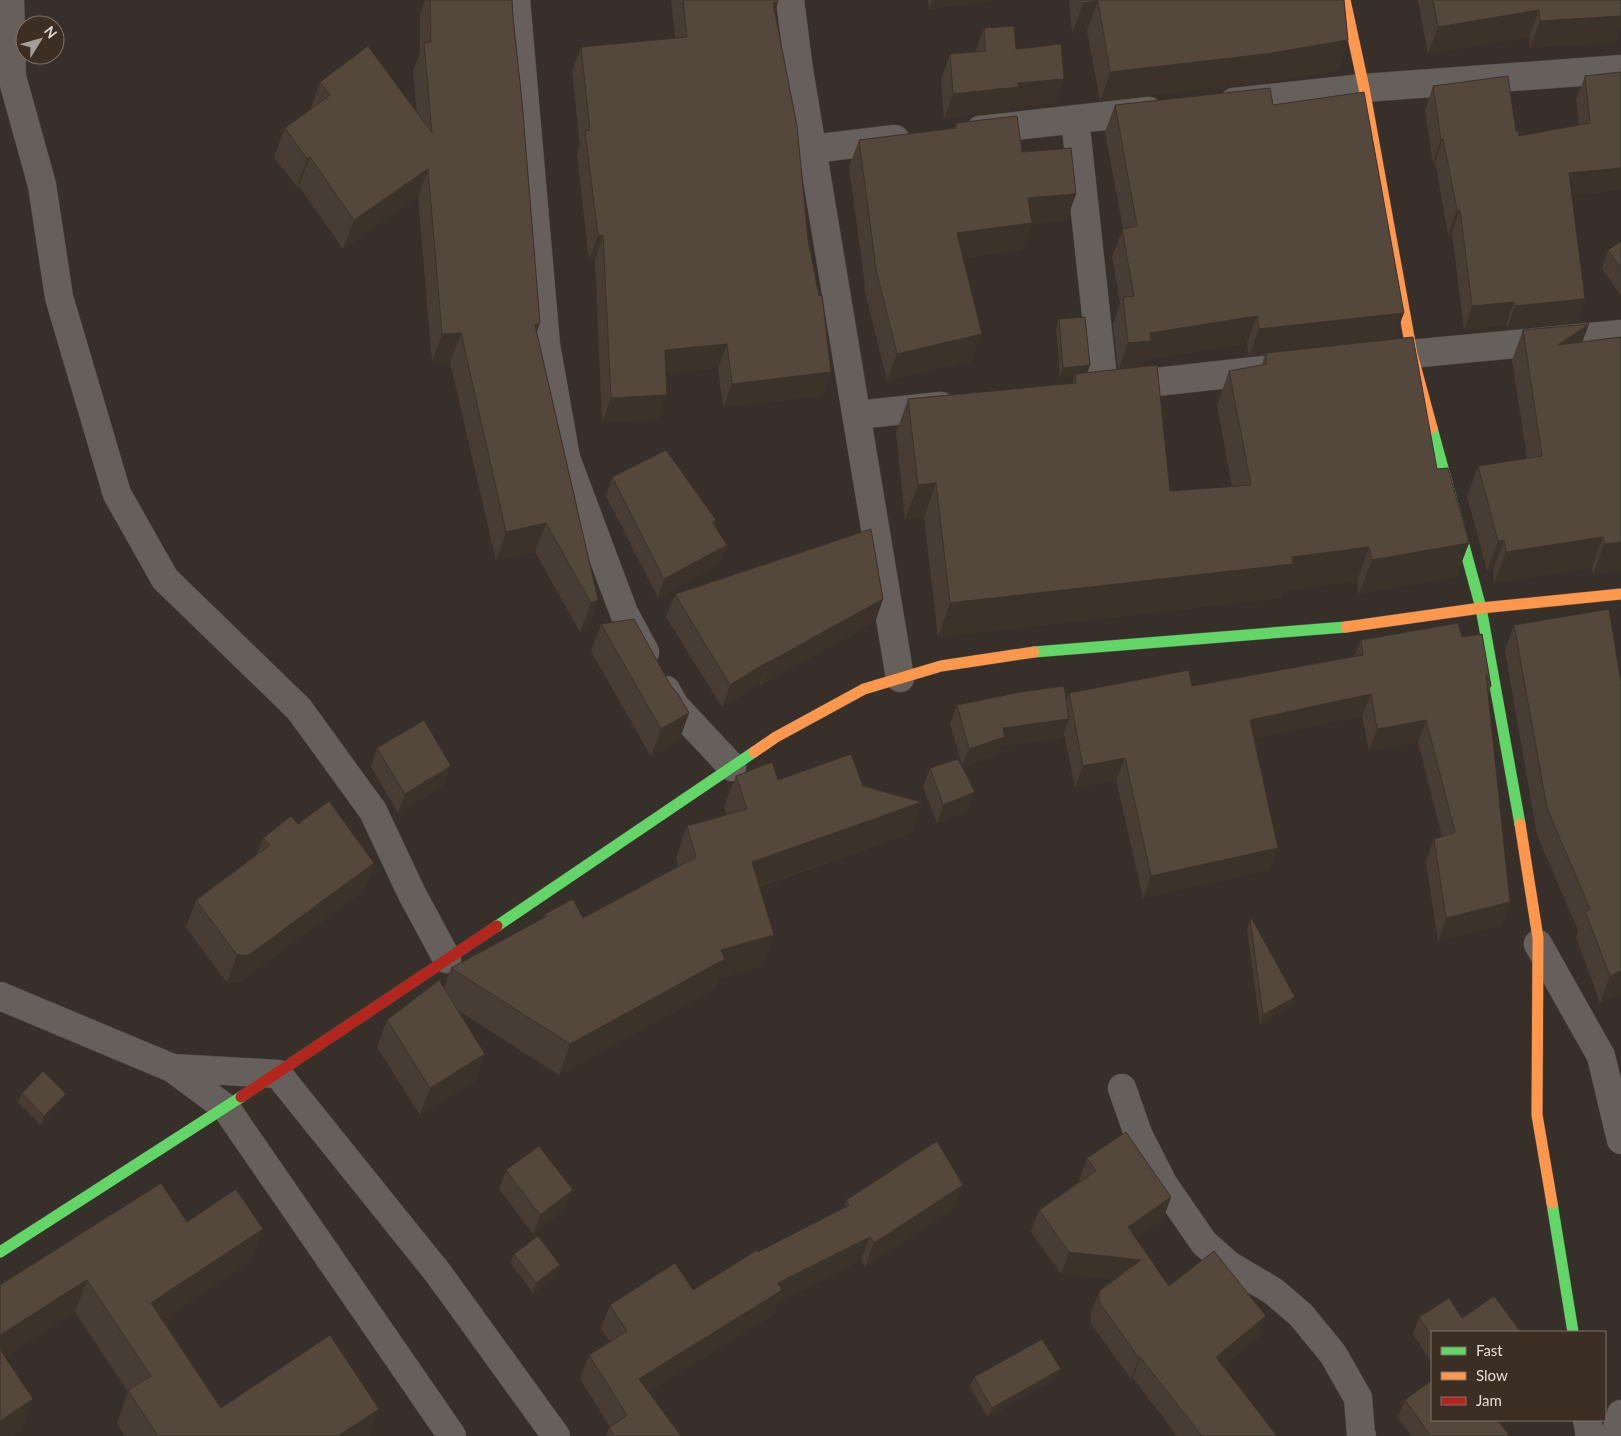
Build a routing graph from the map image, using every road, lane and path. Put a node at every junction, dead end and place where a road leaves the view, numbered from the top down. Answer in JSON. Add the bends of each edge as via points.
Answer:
{"nodes":[{"id":1,"x":10,"y":0,"type":"edge"},
{"id":2,"x":516,"y":0,"type":"edge"},
{"id":3,"x":790,"y":0,"type":"edge"},
{"id":4,"x":1345,"y":0,"type":"edge"},
{"id":5,"x":1621,"y":70,"type":"edge"},
{"id":6,"x":1364,"y":88,"type":"junction"},
{"id":7,"x":1214,"y":104,"type":"edge"},
{"id":8,"x":1175,"y":108,"type":"edge"},
{"id":9,"x":1076,"y":119,"type":"junction"},
{"id":10,"x":958,"y":132,"type":"edge"},
{"id":11,"x":920,"y":137,"type":"edge"},
{"id":12,"x":812,"y":149,"type":"junction"},
{"id":13,"x":1621,"y":334,"type":"edge"},
{"id":14,"x":1412,"y":354,"type":"junction"},
{"id":15,"x":1364,"y":359,"type":"edge"},
{"id":16,"x":1287,"y":368,"type":"edge"},
{"id":17,"x":965,"y":403,"type":"edge"},
{"id":18,"x":856,"y":415,"type":"junction"},
{"id":19,"x":1621,"y":594,"type":"edge"},
{"id":20,"x":1481,"y":608,"type":"junction"},
{"id":21,"x":900,"y":678,"type":"junction"},
{"id":22,"x":732,"y":767,"type":"junction"},
{"id":23,"x":1538,"y":944,"type":"junction"},
{"id":24,"x":443,"y":961,"type":"junction"},
{"id":25,"x":0,"y":996,"type":"edge"},
{"id":26,"x":172,"y":1068,"type":"junction"},
{"id":27,"x":278,"y":1074,"type":"junction"},
{"id":28,"x":1122,"y":1088,"type":"dead end"},
{"id":29,"x":226,"y":1108,"type":"junction"},
{"id":30,"x":1621,"y":1140,"type":"edge"},
{"id":31,"x":0,"y":1252,"type":"edge"},
{"id":32,"x":1573,"y":1331,"type":"edge"},
{"id":33,"x":1621,"y":1414,"type":"edge"},
{"id":34,"x":1587,"y":1421,"type":"edge"},
{"id":35,"x":452,"y":1436,"type":"edge"},
{"id":36,"x":556,"y":1436,"type":"edge"},
{"id":37,"x":1362,"y":1436,"type":"edge"},
{"id":38,"x":1590,"y":1436,"type":"edge"},
{"id":39,"x":1613,"y":1436,"type":"edge"}],
"edges":[{"from":1,"to":24,"type":"street","via":[[12,77],[42,185],[59,296],[117,494],[166,579],[299,709],[373,811]]},
{"from":2,"to":22,"type":"street","via":[[546,345],[566,458],[624,613],[675,706]]},
{"from":3,"to":12,"type":"street"},
{"from":4,"to":6,"type":"street"},
{"from":5,"to":6,"type":"street"},
{"from":6,"to":7,"type":"street"},
{"from":6,"to":14,"type":"street"},
{"from":8,"to":9,"type":"street"},
{"from":9,"to":10,"type":"street"},
{"from":9,"to":16,"type":"street","via":[[1094,389]]},
{"from":11,"to":12,"type":"street"},
{"from":12,"to":18,"type":"street"},
{"from":13,"to":14,"type":"street"},
{"from":14,"to":15,"type":"street"},
{"from":14,"to":20,"type":"street"},
{"from":17,"to":18,"type":"street"},
{"from":18,"to":21,"type":"street"},
{"from":19,"to":20,"type":"street"},
{"from":20,"to":21,"type":"street","via":[[1356,626],[1028,652],[941,666]]},
{"from":20,"to":23,"type":"street"},
{"from":21,"to":22,"type":"street","via":[[864,689],[776,737]]},
{"from":22,"to":24,"type":"street"},
{"from":23,"to":30,"type":"street","via":[[1601,1056]]},
{"from":23,"to":32,"type":"street","via":[[1538,1115]]},
{"from":24,"to":27,"type":"street"},
{"from":25,"to":26,"type":"street"},
{"from":26,"to":27,"type":"street"},
{"from":26,"to":29,"type":"street"},
{"from":27,"to":29,"type":"street"},
{"from":27,"to":36,"type":"street","via":[[438,1272]]},
{"from":28,"to":37,"type":"street","via":[[1138,1134],[1164,1186],[1204,1243],[1229,1265],[1273,1291],[1300,1315],[1334,1354],[1358,1398]]},
{"from":29,"to":31,"type":"street"},
{"from":29,"to":35,"type":"street"},
{"from":33,"to":39,"type":"street"},
{"from":34,"to":38,"type":"street"}]}
